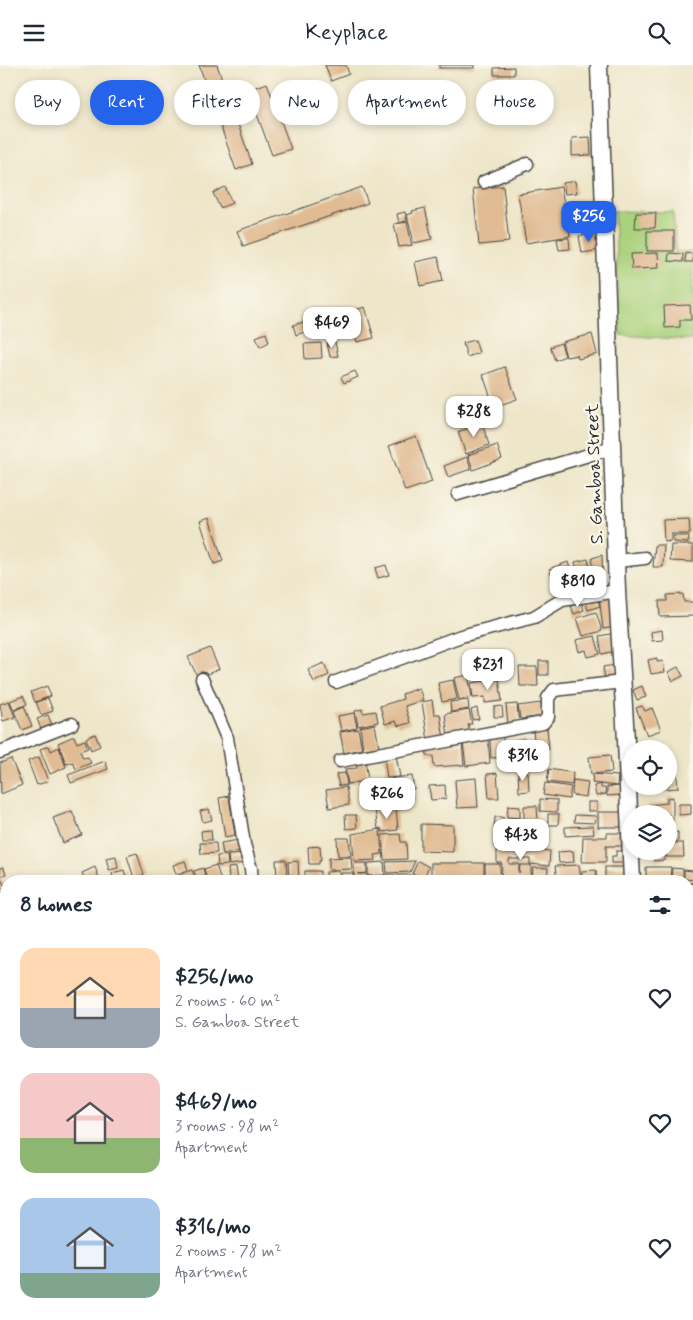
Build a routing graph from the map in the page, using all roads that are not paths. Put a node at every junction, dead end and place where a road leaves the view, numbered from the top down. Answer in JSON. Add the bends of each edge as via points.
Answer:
{"nodes":[{"id":1,"x":599,"y":65,"type":"edge"},
{"id":2,"x":527,"y":164,"type":"dead end"},
{"id":3,"x":484,"y":182,"type":"dead end"},
{"id":4,"x":612,"y":448,"type":"junction"},
{"id":5,"x":458,"y":494,"type":"dead end"},
{"id":6,"x":645,"y":558,"type":"dead end"},
{"id":7,"x":617,"y":561,"type":"junction"},
{"id":8,"x":617,"y":591,"type":"junction"},
{"id":9,"x":202,"y":679,"type":"dead end"},
{"id":10,"x":622,"y":681,"type":"junction"},
{"id":11,"x":336,"y":682,"type":"dead end"},
{"id":12,"x":72,"y":724,"type":"dead end"},
{"id":13,"x":0,"y":752,"type":"edge"},
{"id":14,"x":340,"y":761,"type":"dead end"},
{"id":15,"x":252,"y":875,"type":"edge"},
{"id":16,"x":632,"y":875,"type":"edge"}],
"edges":[{"from":1,"to":4,"type":"main road","name":"S. Gamboa Street"},
{"from":2,"to":3,"type":"street"},
{"from":4,"to":5,"type":"street"},
{"from":4,"to":7,"type":"main road","name":"S. Gamboa Street"},
{"from":6,"to":7,"type":"street"},
{"from":7,"to":8,"type":"main road","name":"S. Gamboa Street"},
{"from":8,"to":10,"type":"main road","name":"S. Gamboa Street"},
{"from":8,"to":11,"type":"street","via":[[562,600],[534,617],[461,636]]},
{"from":9,"to":15,"type":"street","via":[[227,738]]},
{"from":10,"to":14,"type":"street","via":[[554,690],[548,698],[548,717],[543,723]]},
{"from":10,"to":16,"type":"main road","name":"S. Gamboa Street"},
{"from":12,"to":13,"type":"street"}]}
